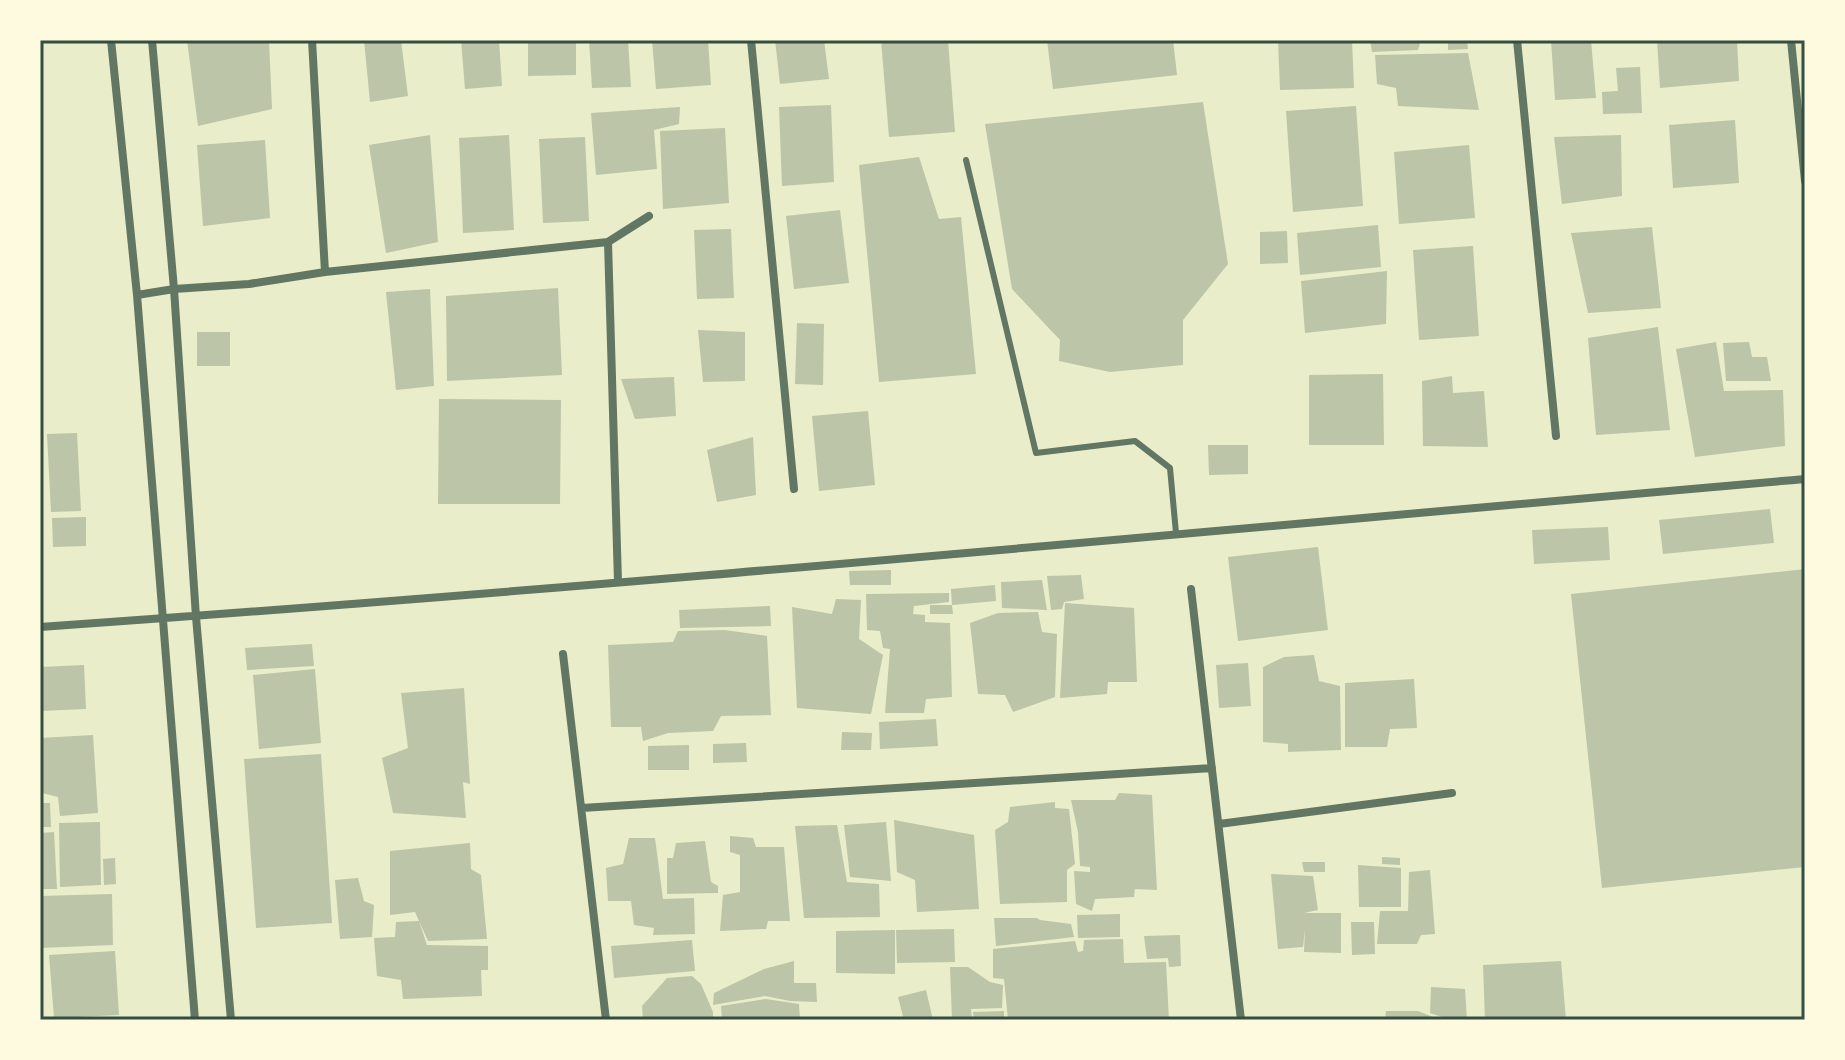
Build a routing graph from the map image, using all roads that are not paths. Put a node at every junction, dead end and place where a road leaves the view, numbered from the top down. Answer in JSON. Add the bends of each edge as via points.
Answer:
{"nodes":[{"id":1,"x":111,"y":40,"type":"edge"},
{"id":2,"x":152,"y":40,"type":"edge"},
{"id":3,"x":312,"y":40,"type":"edge"},
{"id":4,"x":751,"y":40,"type":"edge"},
{"id":5,"x":1517,"y":40,"type":"edge"},
{"id":6,"x":1791,"y":40,"type":"edge"},
{"id":7,"x":966,"y":160,"type":"dead end"},
{"id":8,"x":1805,"y":181,"type":"edge"},
{"id":9,"x":649,"y":216,"type":"dead end"},
{"id":10,"x":608,"y":242,"type":"junction"},
{"id":11,"x":325,"y":272,"type":"junction"},
{"id":12,"x":174,"y":289,"type":"junction"},
{"id":13,"x":137,"y":295,"type":"junction"},
{"id":14,"x":1556,"y":436,"type":"dead end"},
{"id":15,"x":1805,"y":479,"type":"edge"},
{"id":16,"x":794,"y":489,"type":"dead end"},
{"id":17,"x":1176,"y":533,"type":"junction"},
{"id":18,"x":618,"y":582,"type":"junction"},
{"id":19,"x":1191,"y":589,"type":"dead end"},
{"id":20,"x":196,"y":617,"type":"junction"},
{"id":21,"x":162,"y":618,"type":"junction"},
{"id":22,"x":40,"y":627,"type":"edge"},
{"id":23,"x":563,"y":654,"type":"dead end"},
{"id":24,"x":1212,"y":768,"type":"junction"},
{"id":25,"x":1452,"y":793,"type":"dead end"},
{"id":26,"x":582,"y":808,"type":"junction"},
{"id":27,"x":1219,"y":824,"type":"junction"},
{"id":28,"x":195,"y":1020,"type":"edge"},
{"id":29,"x":231,"y":1020,"type":"edge"},
{"id":30,"x":606,"y":1020,"type":"edge"},
{"id":31,"x":1241,"y":1020,"type":"edge"}],
"edges":[{"from":1,"to":13,"type":"street"},
{"from":2,"to":12,"type":"street"},
{"from":3,"to":11,"type":"street"},
{"from":4,"to":16,"type":"street"},
{"from":5,"to":14,"type":"street"},
{"from":6,"to":8,"type":"street"},
{"from":7,"to":17,"type":"lane","via":[[1036,453],[1135,441],[1170,468]]},
{"from":9,"to":10,"type":"street"},
{"from":10,"to":11,"type":"street"},
{"from":10,"to":18,"type":"street"},
{"from":11,"to":12,"type":"street"},
{"from":12,"to":13,"type":"street"},
{"from":12,"to":20,"type":"street"},
{"from":13,"to":21,"type":"street"},
{"from":15,"to":17,"type":"street"},
{"from":17,"to":18,"type":"street"},
{"from":18,"to":20,"type":"street"},
{"from":19,"to":24,"type":"street"},
{"from":20,"to":21,"type":"street"},
{"from":20,"to":29,"type":"street"},
{"from":21,"to":22,"type":"street"},
{"from":21,"to":28,"type":"street"},
{"from":23,"to":26,"type":"street"},
{"from":24,"to":26,"type":"street"},
{"from":24,"to":27,"type":"street"},
{"from":25,"to":27,"type":"street"},
{"from":26,"to":30,"type":"street"},
{"from":27,"to":31,"type":"street"}]}
